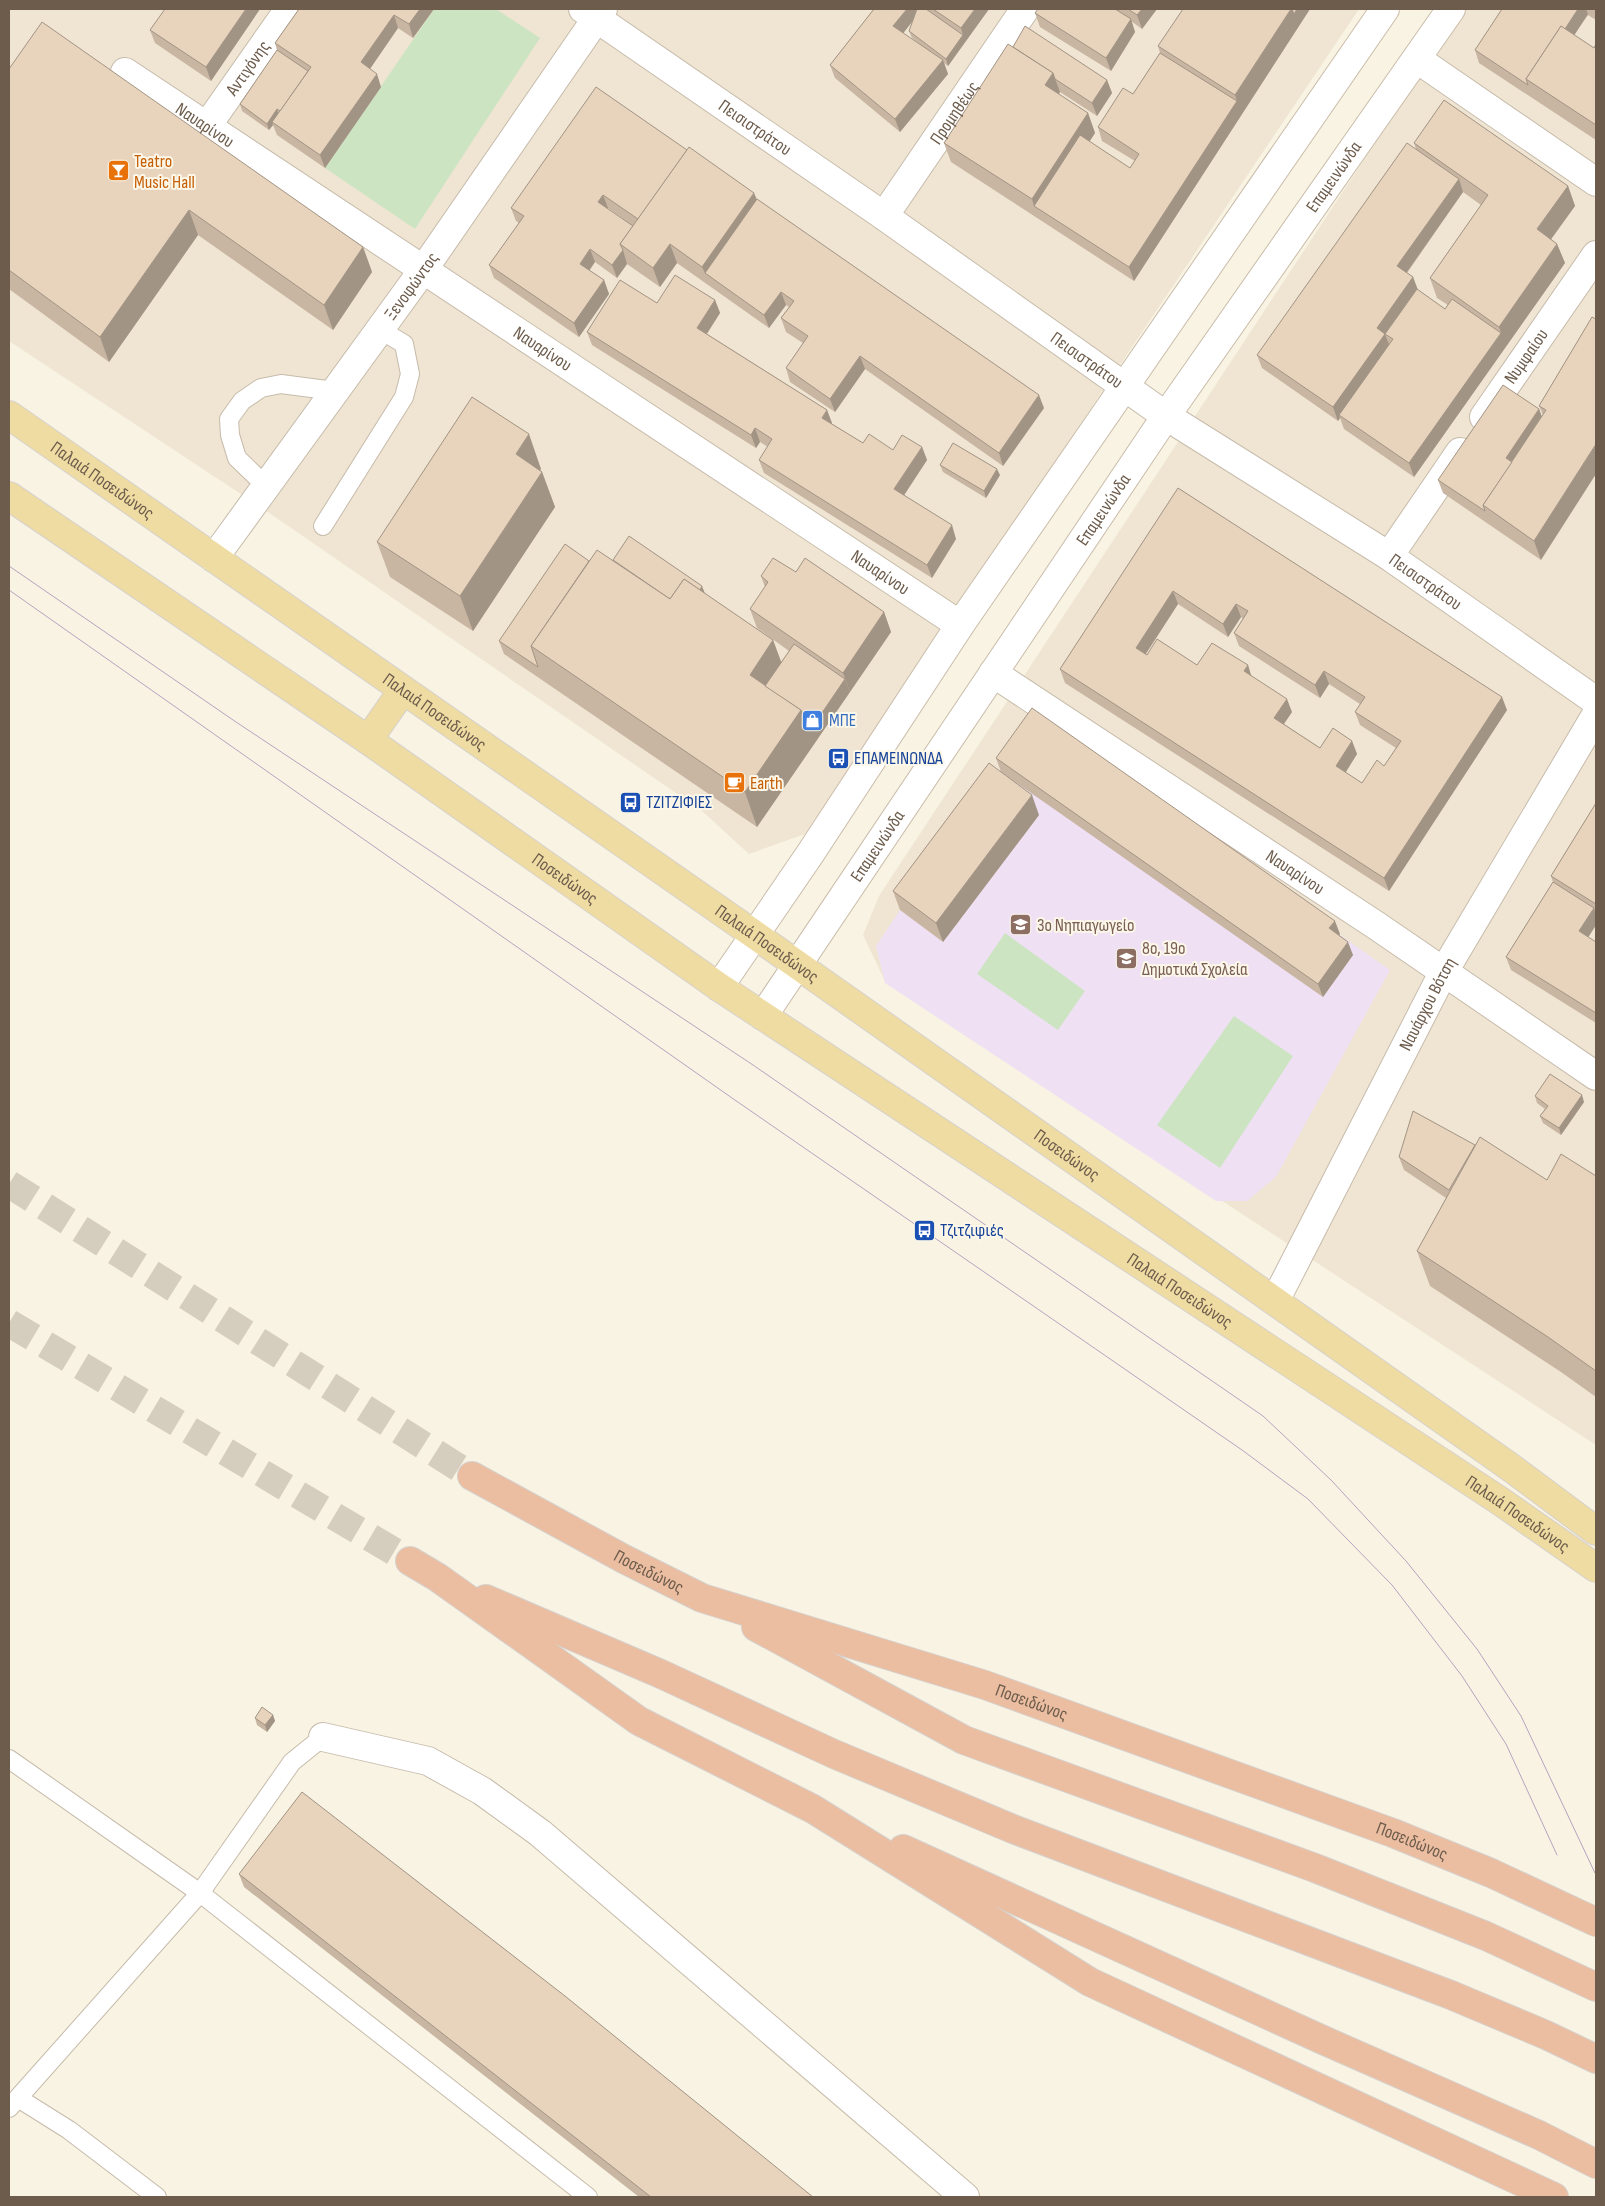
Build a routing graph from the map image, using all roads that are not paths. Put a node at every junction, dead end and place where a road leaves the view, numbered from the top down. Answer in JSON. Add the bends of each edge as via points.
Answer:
{"nodes":[{"id":1,"x":289,"y":9,"type":"edge"},
{"id":2,"x":1024,"y":9,"type":"edge"},
{"id":3,"x":1385,"y":9,"type":"edge"},
{"id":4,"x":1451,"y":9,"type":"edge"},
{"id":5,"x":595,"y":12,"type":"edge"},
{"id":6,"x":1416,"y":59,"type":"junction"},
{"id":7,"x":125,"y":72,"type":"dead end"},
{"id":8,"x":207,"y":126,"type":"junction"},
{"id":9,"x":1596,"y":182,"type":"edge"},
{"id":10,"x":884,"y":216,"type":"junction"},
{"id":11,"x":1596,"y":255,"type":"edge"},
{"id":12,"x":423,"y":270,"type":"junction"},
{"id":13,"x":379,"y":329,"type":"junction"},
{"id":14,"x":1124,"y":385,"type":"junction"},
{"id":15,"x":334,"y":391,"type":"junction"},
{"id":16,"x":9,"y":415,"type":"edge"},
{"id":17,"x":1166,"y":416,"type":"junction"},
{"id":18,"x":266,"y":486,"type":"junction"},
{"id":19,"x":9,"y":496,"type":"edge"},
{"id":20,"x":323,"y":526,"type":"dead end"},
{"id":21,"x":1389,"y":556,"type":"junction"},
{"id":22,"x":214,"y":558,"type":"junction"},
{"id":23,"x":960,"y":625,"type":"junction"},
{"id":24,"x":993,"y":673,"type":"junction"},
{"id":25,"x":402,"y":690,"type":"junction"},
{"id":26,"x":1596,"y":701,"type":"edge"},
{"id":27,"x":1596,"y":715,"type":"edge"},
{"id":28,"x":368,"y":740,"type":"junction"},
{"id":29,"x":755,"y":935,"type":"junction"},
{"id":30,"x":796,"y":964,"type":"junction"},
{"id":31,"x":1443,"y":973,"type":"junction"},
{"id":32,"x":719,"y":987,"type":"junction"},
{"id":33,"x":858,"y":1009,"type":"joint"},
{"id":34,"x":762,"y":1016,"type":"junction"},
{"id":35,"x":1596,"y":1076,"type":"edge"},
{"id":36,"x":1275,"y":1301,"type":"junction"},
{"id":37,"x":472,"y":1476,"type":"tunnel mouth"},
{"id":38,"x":1596,"y":1532,"type":"edge"},
{"id":39,"x":410,"y":1561,"type":"tunnel mouth"},
{"id":40,"x":1596,"y":1568,"type":"edge"},
{"id":41,"x":436,"y":1577,"type":"junction"},
{"id":42,"x":702,"y":1598,"type":"junction"},
{"id":43,"x":323,"y":1737,"type":"joint"},
{"id":44,"x":9,"y":1759,"type":"edge"},
{"id":45,"x":812,"y":1808,"type":"junction"},
{"id":46,"x":200,"y":1893,"type":"junction"},
{"id":47,"x":1596,"y":1922,"type":"edge"},
{"id":48,"x":1596,"y":1987,"type":"edge"},
{"id":49,"x":1596,"y":2059,"type":"edge"},
{"id":50,"x":13,"y":2103,"type":"edge"},
{"id":51,"x":1596,"y":2164,"type":"edge"},
{"id":52,"x":157,"y":2197,"type":"edge"},
{"id":53,"x":588,"y":2197,"type":"edge"},
{"id":54,"x":965,"y":2197,"type":"edge"},
{"id":55,"x":1554,"y":2197,"type":"edge"}],
"edges":[{"from":1,"to":8,"type":"street","name":"Αντιγόνης"},
{"from":2,"to":10,"type":"street","name":"Προμηθέως"},
{"from":3,"to":14,"type":"street"},
{"from":4,"to":6,"type":"street","name":"Επαμεινώνδα"},
{"from":5,"to":10,"type":"street","name":"Πεισιστράτου"},
{"from":5,"to":12,"type":"street","name":"Ξενοφώντος"},
{"from":6,"to":9,"type":"street"},
{"from":6,"to":17,"type":"street","name":"Επαμεινώνδα"},
{"from":7,"to":8,"type":"street","name":"Ναυαρίνου"},
{"from":8,"to":12,"type":"street","name":"Ναυαρίνου"},
{"from":10,"to":14,"type":"street","name":"Πεισιστράτου"},
{"from":11,"to":21,"type":"street","name":"Νυμφαίου"},
{"from":12,"to":13,"type":"street","name":"Ξενοφώντος"},
{"from":12,"to":23,"type":"street","name":"Ναυαρίνου"},
{"from":13,"to":15,"type":"street","name":"Ξενοφώντος"},
{"from":13,"to":20,"type":"lane","via":[[404,344],[410,374],[404,397]]},
{"from":14,"to":17,"type":"street","name":"Πεισιστράτου"},
{"from":14,"to":23,"type":"street"},
{"from":15,"to":18,"type":"street","name":"Ξενοφώντος"},
{"from":15,"to":18,"type":"lane","via":[[281,384],[261,388],[242,400],[229,419],[230,435],[238,458]]},
{"from":16,"to":22,"type":"main road","name":"Παλαιά Ποσειδώνος"},
{"from":17,"to":21,"type":"street","name":"Πεισιστράτου"},
{"from":17,"to":24,"type":"street","name":"Επαμεινώνδα"},
{"from":18,"to":22,"type":"street","name":"Ξενοφώντος"},
{"from":19,"to":28,"type":"main road"},
{"from":21,"to":26,"type":"street","name":"Πεισιστράτου"},
{"from":22,"to":25,"type":"main road","name":"Παλαιά Ποσειδώνος"},
{"from":23,"to":29,"type":"street"},
{"from":24,"to":30,"type":"street","name":"Επαμεινώνδα"},
{"from":24,"to":31,"type":"street","name":"Ναυαρίνου"},
{"from":25,"to":28,"type":"main road"},
{"from":25,"to":29,"type":"main road","name":"Παλαιά Ποσειδώνος"},
{"from":27,"to":31,"type":"street","name":"Ναυάρχου Βότση"},
{"from":28,"to":32,"type":"main road","name":"Ποσειδώνος"},
{"from":29,"to":30,"type":"main road","name":"Παλαιά Ποσειδώνος"},
{"from":29,"to":32,"type":"street"},
{"from":30,"to":33,"type":"main road","name":"Παλαιά Ποσειδώνος"},
{"from":30,"to":34,"type":"street","name":"Επαμεινώνδα"},
{"from":31,"to":35,"type":"street","name":"Ναυαρίνου"},
{"from":31,"to":36,"type":"street","name":"Ναυάρχου Βότση"},
{"from":32,"to":34,"type":"main road","name":"Ποσειδώνος"},
{"from":33,"to":36,"type":"main road","name":"Ποσειδώνος"},
{"from":34,"to":40,"type":"main road","name":"Παλαιά Ποσειδώνος","via":[[1500,1500]]},
{"from":36,"to":38,"type":"main road","name":"Παλαιά Ποσειδώνος","via":[[1510,1467]]},
{"from":37,"to":42,"type":"highway","name":"Ποσειδώνος"},
{"from":39,"to":41,"type":"highway"},
{"from":41,"to":45,"type":"highway","via":[[639,1721]]},
{"from":41,"to":49,"type":"highway","via":[[661,1674],[834,1754],[1013,1829],[1450,1995]]},
{"from":42,"to":47,"type":"highway","name":"Ποσειδώνος","via":[[985,1686],[1393,1833],[1491,1873]]},
{"from":42,"to":48,"type":"highway","via":[[964,1740],[1315,1868],[1486,1936]]},
{"from":43,"to":46,"type":"lane","via":[[292,1762]]},
{"from":43,"to":54,"type":"street","via":[[428,1761],[482,1791],[540,1833]]},
{"from":44,"to":46,"type":"lane"},
{"from":45,"to":51,"type":"highway","via":[[1323,2040],[1503,2118]]},
{"from":45,"to":55,"type":"highway","via":[[1090,1982]]},
{"from":46,"to":50,"type":"lane"},
{"from":46,"to":53,"type":"lane"},
{"from":50,"to":52,"type":"lane","via":[[69,2130]]}]}
